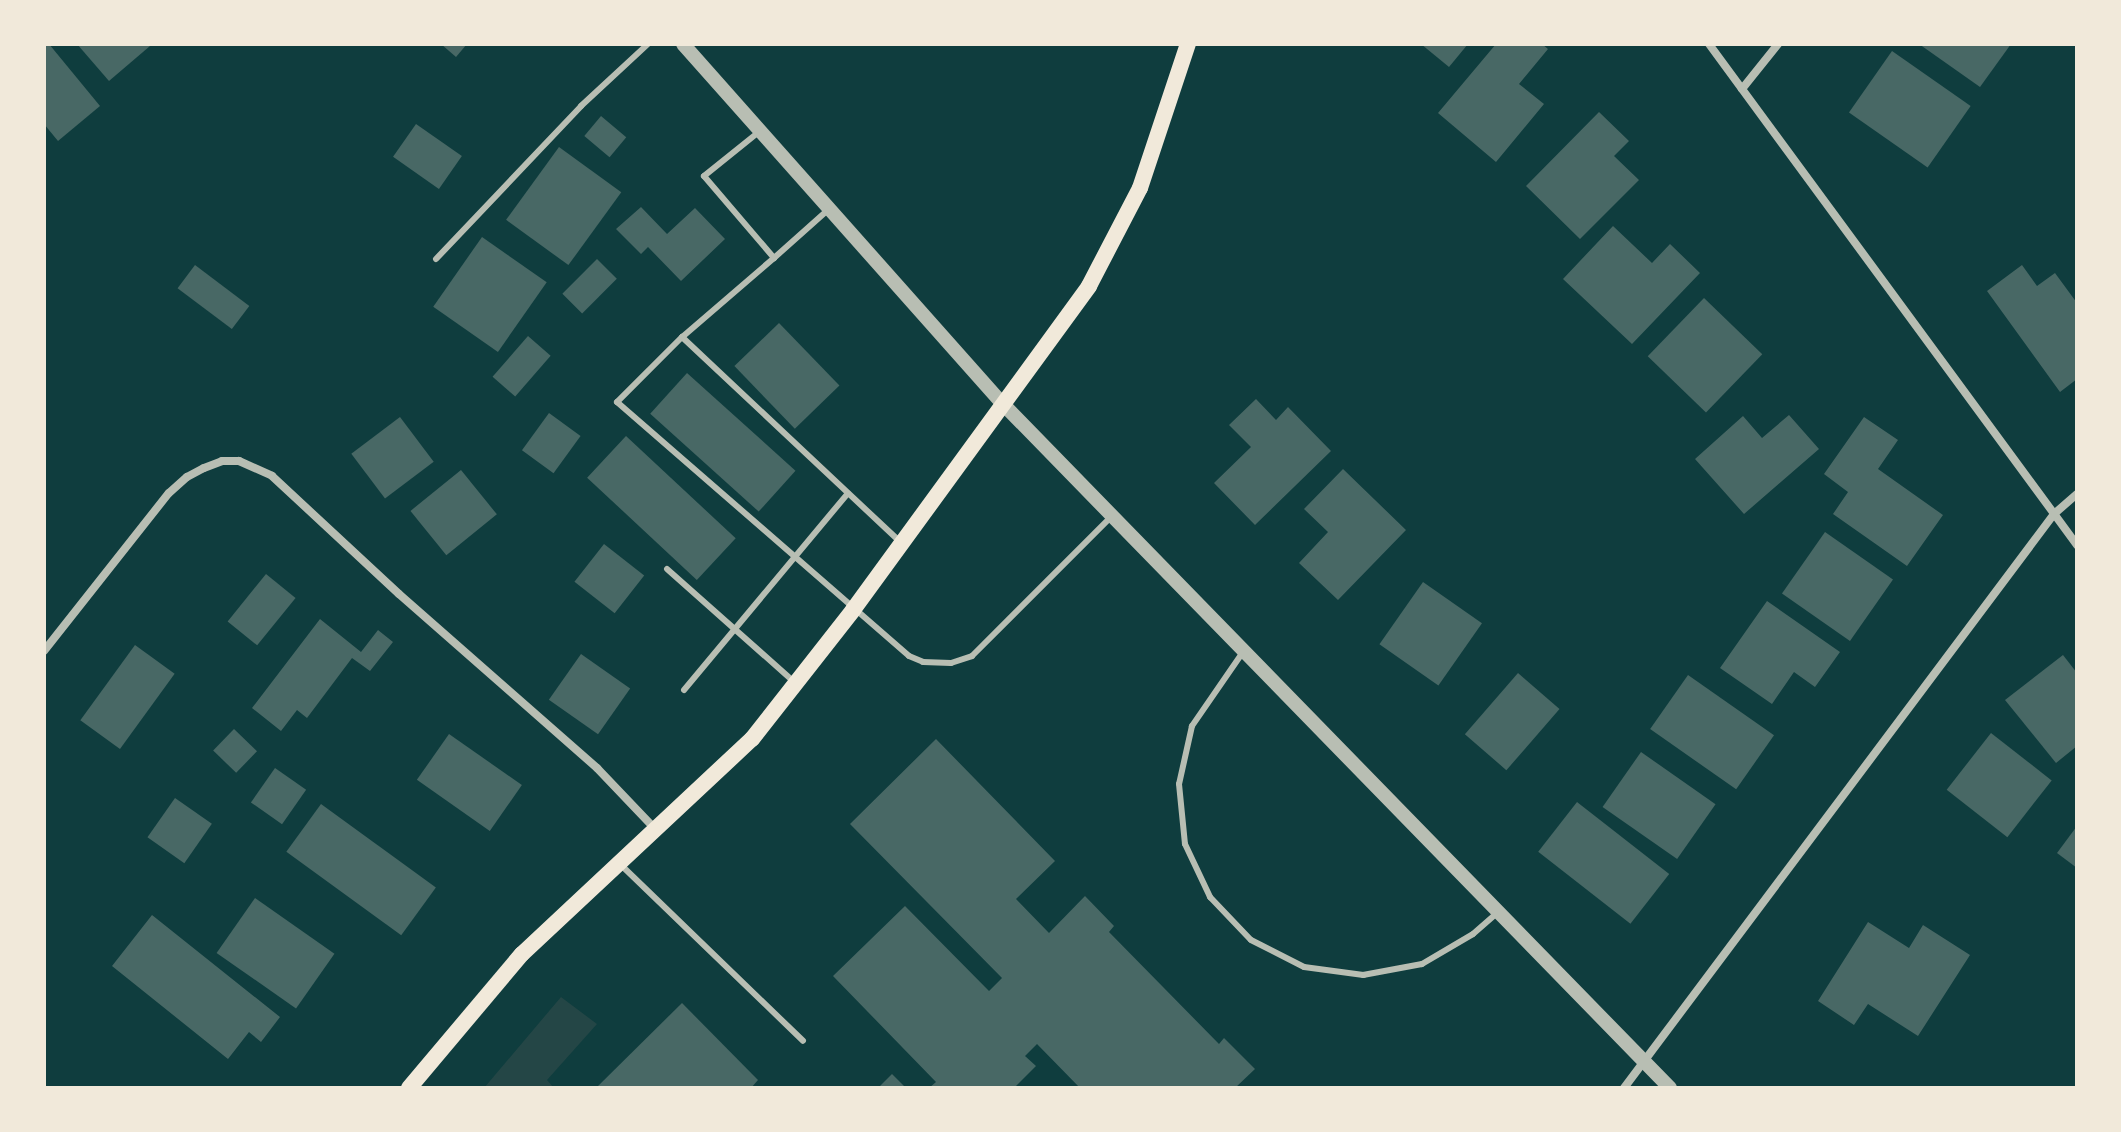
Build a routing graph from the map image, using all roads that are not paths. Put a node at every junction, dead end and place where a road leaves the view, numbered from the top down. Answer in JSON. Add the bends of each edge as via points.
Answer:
{"nodes":[{"id":1,"x":648,"y":44,"type":"edge"},
{"id":2,"x":683,"y":44,"type":"edge"},
{"id":3,"x":1188,"y":44,"type":"edge"},
{"id":4,"x":1709,"y":44,"type":"edge"},
{"id":5,"x":1778,"y":44,"type":"edge"},
{"id":6,"x":1742,"y":89,"type":"junction"},
{"id":7,"x":760,"y":131,"type":"junction"},
{"id":8,"x":829,"y":209,"type":"junction"},
{"id":9,"x":774,"y":258,"type":"junction"},
{"id":10,"x":436,"y":259,"type":"dead end"},
{"id":11,"x":682,"y":337,"type":"junction"},
{"id":12,"x":1004,"y":405,"type":"junction"},
{"id":13,"x":848,"y":493,"type":"junction"},
{"id":14,"x":2077,"y":494,"type":"edge"},
{"id":15,"x":2054,"y":514,"type":"junction"},
{"id":16,"x":1111,"y":517,"type":"junction"},
{"id":17,"x":901,"y":543,"type":"junction"},
{"id":18,"x":2077,"y":545,"type":"edge"},
{"id":19,"x":794,"y":559,"type":"junction"},
{"id":20,"x":667,"y":569,"type":"dead end"},
{"id":21,"x":853,"y":610,"type":"junction"},
{"id":22,"x":734,"y":629,"type":"junction"},
{"id":23,"x":44,"y":651,"type":"edge"},
{"id":24,"x":1243,"y":652,"type":"junction"},
{"id":25,"x":796,"y":683,"type":"junction"},
{"id":26,"x":684,"y":690,"type":"dead end"},
{"id":27,"x":656,"y":830,"type":"junction"},
{"id":28,"x":618,"y":862,"type":"junction"},
{"id":29,"x":1498,"y":912,"type":"junction"},
{"id":30,"x":803,"y":1041,"type":"dead end"},
{"id":31,"x":1644,"y":1061,"type":"junction"},
{"id":32,"x":409,"y":1088,"type":"edge"},
{"id":33,"x":1624,"y":1088,"type":"edge"},
{"id":34,"x":1670,"y":1088,"type":"edge"}],
"edges":[{"from":1,"to":10,"type":"lane","via":[[581,106]]},
{"from":2,"to":7,"type":"street"},
{"from":3,"to":12,"type":"main road","via":[[1148,165],[1115,239],[1067,320]]},
{"from":4,"to":6,"type":"street"},
{"from":5,"to":6,"type":"street"},
{"from":6,"to":15,"type":"street"},
{"from":7,"to":8,"type":"street"},
{"from":7,"to":9,"type":"lane","via":[[704,176]]},
{"from":8,"to":9,"type":"lane"},
{"from":8,"to":12,"type":"street"},
{"from":9,"to":11,"type":"lane"},
{"from":11,"to":13,"type":"lane"},
{"from":11,"to":19,"type":"lane","via":[[617,402]]},
{"from":12,"to":16,"type":"street"},
{"from":12,"to":17,"type":"main road"},
{"from":13,"to":17,"type":"lane"},
{"from":13,"to":19,"type":"lane"},
{"from":14,"to":15,"type":"street"},
{"from":15,"to":18,"type":"street"},
{"from":15,"to":31,"type":"street"},
{"from":16,"to":21,"type":"lane","via":[[972,656],[951,663],[923,662]]},
{"from":16,"to":24,"type":"street"},
{"from":17,"to":21,"type":"main road"},
{"from":19,"to":21,"type":"lane"},
{"from":19,"to":22,"type":"lane"},
{"from":20,"to":22,"type":"lane"},
{"from":21,"to":25,"type":"main road"},
{"from":22,"to":25,"type":"lane"},
{"from":22,"to":26,"type":"lane"},
{"from":23,"to":27,"type":"street","via":[[169,493],[187,477],[222,461],[239,461],[272,476],[597,768]]},
{"from":24,"to":29,"type":"street"},
{"from":24,"to":29,"type":"lane","via":[[1192,726],[1179,784],[1185,844],[1210,897],[1251,940],[1304,967],[1363,975],[1422,964],[1473,934]]},
{"from":25,"to":27,"type":"main road","via":[[728,764]]},
{"from":27,"to":28,"type":"main road"},
{"from":28,"to":30,"type":"lane"},
{"from":28,"to":32,"type":"main road","via":[[522,954]]},
{"from":29,"to":31,"type":"street"},
{"from":31,"to":33,"type":"street"},
{"from":31,"to":34,"type":"street"}]}
